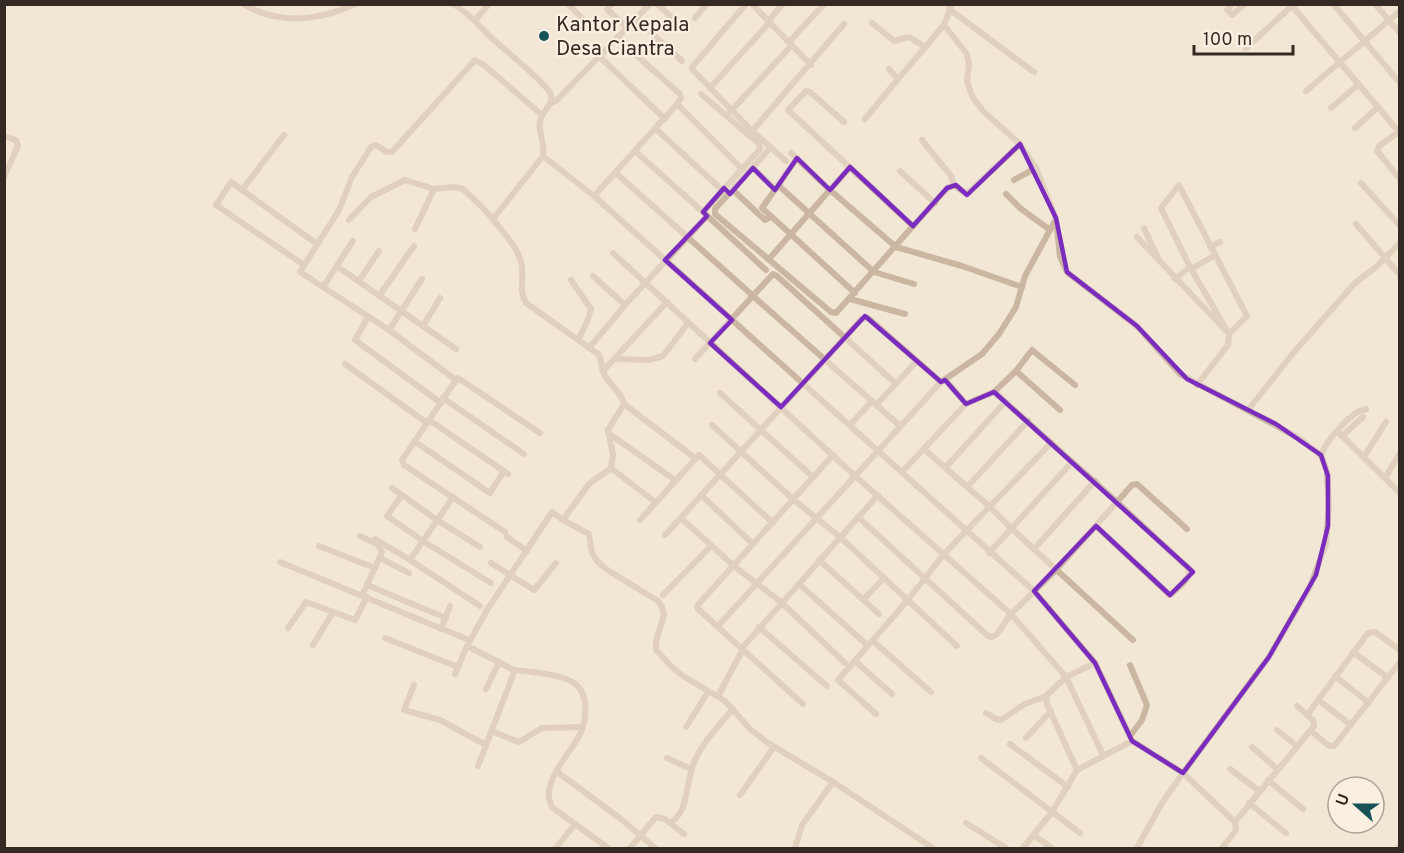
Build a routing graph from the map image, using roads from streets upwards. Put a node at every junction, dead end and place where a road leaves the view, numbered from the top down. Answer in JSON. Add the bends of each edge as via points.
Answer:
{"nodes":[{"id":1,"x":243,"y":4,"type":"edge"},
{"id":2,"x":355,"y":4,"type":"edge"},
{"id":3,"x":453,"y":4,"type":"edge"},
{"id":4,"x":489,"y":4,"type":"edge"},
{"id":5,"x":568,"y":4,"type":"edge"},
{"id":6,"x":650,"y":4,"type":"edge"},
{"id":7,"x":657,"y":4,"type":"edge"},
{"id":8,"x":746,"y":4,"type":"edge"},
{"id":9,"x":752,"y":4,"type":"edge"},
{"id":10,"x":783,"y":4,"type":"edge"},
{"id":11,"x":824,"y":4,"type":"edge"},
{"id":12,"x":1232,"y":4,"type":"edge"},
{"id":13,"x":1245,"y":4,"type":"edge"},
{"id":14,"x":1333,"y":4,"type":"edge"},
{"id":15,"x":1375,"y":4,"type":"edge"},
{"id":16,"x":705,"y":5,"type":"edge"},
{"id":17,"x":1293,"y":5,"type":"edge"},
{"id":18,"x":607,"y":6,"type":"edge"},
{"id":19,"x":951,"y":7,"type":"edge"},
{"id":20,"x":1400,"y":10,"type":"edge"},
{"id":21,"x":695,"y":18,"type":"dead end"},
{"id":22,"x":583,"y":19,"type":"dead end"},
{"id":23,"x":636,"y":19,"type":"junction"},
{"id":24,"x":475,"y":20,"type":"junction"},
{"id":25,"x":770,"y":21,"type":"junction"},
{"id":26,"x":1388,"y":21,"type":"junction"},
{"id":27,"x":872,"y":23,"type":"dead end"},
{"id":28,"x":844,"y":24,"type":"dead end"},
{"id":29,"x":944,"y":25,"type":"junction"},
{"id":30,"x":627,"y":28,"type":"junction"},
{"id":31,"x":684,"y":28,"type":"dead end"},
{"id":32,"x":1400,"y":33,"type":"edge"},
{"id":33,"x":617,"y":38,"type":"junction"},
{"id":34,"x":1363,"y":41,"type":"junction"},
{"id":35,"x":791,"y":43,"type":"junction"},
{"id":36,"x":924,"y":47,"type":"junction"},
{"id":37,"x":1246,"y":48,"type":"dead end"},
{"id":38,"x":600,"y":57,"type":"junction"},
{"id":39,"x":682,"y":61,"type":"dead end"},
{"id":40,"x":1339,"y":61,"type":"junction"},
{"id":41,"x":811,"y":65,"type":"junction"},
{"id":42,"x":889,"y":69,"type":"dead end"},
{"id":43,"x":1034,"y":72,"type":"dead end"},
{"id":44,"x":898,"y":79,"type":"junction"},
{"id":45,"x":1400,"y":83,"type":"edge"},
{"id":46,"x":1359,"y":84,"type":"junction"},
{"id":47,"x":710,"y":88,"type":"junction"},
{"id":48,"x":1306,"y":91,"type":"dead end"},
{"id":49,"x":701,"y":94,"type":"dead end"},
{"id":50,"x":551,"y":103,"type":"junction"},
{"id":51,"x":677,"y":104,"type":"junction"},
{"id":52,"x":1378,"y":107,"type":"junction"},
{"id":53,"x":1332,"y":108,"type":"dead end"},
{"id":54,"x":730,"y":112,"type":"junction"},
{"id":55,"x":542,"y":115,"type":"junction"},
{"id":56,"x":665,"y":119,"type":"junction"},
{"id":57,"x":865,"y":119,"type":"dead end"},
{"id":58,"x":844,"y":122,"type":"dead end"},
{"id":59,"x":1355,"y":128,"type":"dead end"},
{"id":60,"x":656,"y":129,"type":"junction"},
{"id":61,"x":752,"y":131,"type":"junction"},
{"id":62,"x":1399,"y":132,"type":"edge"},
{"id":63,"x":284,"y":135,"type":"dead end"},
{"id":64,"x":4,"y":136,"type":"edge"},
{"id":65,"x":922,"y":140,"type":"dead end"},
{"id":66,"x":1020,"y":144,"type":"junction"},
{"id":67,"x":770,"y":148,"type":"junction"},
{"id":68,"x":636,"y":152,"type":"junction"},
{"id":69,"x":791,"y":153,"type":"dead end"},
{"id":70,"x":543,"y":156,"type":"junction"},
{"id":71,"x":797,"y":158,"type":"junction"},
{"id":72,"x":786,"y":161,"type":"dead end"},
{"id":73,"x":753,"y":168,"type":"junction"},
{"id":74,"x":850,"y":168,"type":"junction"},
{"id":75,"x":1036,"y":168,"type":"junction"},
{"id":76,"x":742,"y":169,"type":"junction"},
{"id":77,"x":900,"y":171,"type":"dead end"},
{"id":78,"x":616,"y":173,"type":"junction"},
{"id":79,"x":4,"y":177,"type":"edge"},
{"id":80,"x":1400,"y":179,"type":"edge"},
{"id":81,"x":1014,"y":180,"type":"dead end"},
{"id":82,"x":1361,"y":183,"type":"dead end"},
{"id":83,"x":954,"y":185,"type":"junction"},
{"id":84,"x":777,"y":187,"type":"junction"},
{"id":85,"x":434,"y":189,"type":"junction"},
{"id":86,"x":242,"y":190,"type":"junction"},
{"id":87,"x":830,"y":190,"type":"junction"},
{"id":88,"x":727,"y":191,"type":"junction"},
{"id":89,"x":1006,"y":194,"type":"dead end"},
{"id":90,"x":594,"y":196,"type":"junction"},
{"id":91,"x":935,"y":203,"type":"junction"},
{"id":92,"x":810,"y":212,"type":"junction"},
{"id":93,"x":705,"y":214,"type":"junction"},
{"id":94,"x":771,"y":217,"type":"junction"},
{"id":95,"x":1056,"y":218,"type":"junction"},
{"id":96,"x":493,"y":219,"type":"junction"},
{"id":97,"x":349,"y":220,"type":"dead end"},
{"id":98,"x":1356,"y":224,"type":"dead end"},
{"id":99,"x":914,"y":226,"type":"junction"},
{"id":100,"x":1400,"y":226,"type":"edge"},
{"id":101,"x":1144,"y":228,"type":"dead end"},
{"id":102,"x":415,"y":229,"type":"dead end"},
{"id":103,"x":1050,"y":231,"type":"junction"},
{"id":104,"x":790,"y":235,"type":"junction"},
{"id":105,"x":686,"y":237,"type":"junction"},
{"id":106,"x":1137,"y":237,"type":"dead end"},
{"id":107,"x":353,"y":241,"type":"dead end"},
{"id":108,"x":1220,"y":242,"type":"dead end"},
{"id":109,"x":1400,"y":243,"type":"edge"},
{"id":110,"x":317,"y":244,"type":"junction"},
{"id":111,"x":414,"y":246,"type":"dead end"},
{"id":112,"x":896,"y":247,"type":"junction"},
{"id":113,"x":1210,"y":247,"type":"junction"},
{"id":114,"x":379,"y":251,"type":"dead end"},
{"id":115,"x":613,"y":254,"type":"dead end"},
{"id":116,"x":1214,"y":256,"type":"junction"},
{"id":117,"x":1385,"y":258,"type":"junction"},
{"id":118,"x":769,"y":259,"type":"junction"},
{"id":119,"x":665,"y":260,"type":"junction"},
{"id":120,"x":1160,"y":262,"type":"junction"},
{"id":121,"x":304,"y":264,"type":"junction"},
{"id":122,"x":338,"y":267,"type":"junction"},
{"id":123,"x":1191,"y":268,"type":"junction"},
{"id":124,"x":766,"y":270,"type":"dead end"},
{"id":125,"x":874,"y":272,"type":"junction"},
{"id":126,"x":1400,"y":274,"type":"edge"},
{"id":127,"x":593,"y":276,"type":"dead end"},
{"id":128,"x":422,"y":279,"type":"dead end"},
{"id":129,"x":1175,"y":279,"type":"junction"},
{"id":130,"x":571,"y":280,"type":"dead end"},
{"id":131,"x":359,"y":282,"type":"junction"},
{"id":132,"x":646,"y":283,"type":"junction"},
{"id":133,"x":914,"y":284,"type":"dead end"},
{"id":134,"x":323,"y":287,"type":"junction"},
{"id":135,"x":1022,"y":287,"type":"junction"},
{"id":136,"x":752,"y":295,"type":"junction"},
{"id":137,"x":379,"y":296,"type":"junction"},
{"id":138,"x":852,"y":296,"type":"junction"},
{"id":139,"x":440,"y":298,"type":"dead end"},
{"id":140,"x":667,"y":302,"type":"junction"},
{"id":141,"x":625,"y":305,"type":"junction"},
{"id":142,"x":401,"y":312,"type":"junction"},
{"id":143,"x":905,"y":314,"type":"dead end"},
{"id":144,"x":369,"y":317,"type":"junction"},
{"id":145,"x":732,"y":320,"type":"junction"},
{"id":146,"x":688,"y":322,"type":"junction"},
{"id":147,"x":423,"y":326,"type":"junction"},
{"id":148,"x":389,"y":330,"type":"junction"},
{"id":149,"x":1229,"y":334,"type":"junction"},
{"id":150,"x":844,"y":337,"type":"junction"},
{"id":151,"x":579,"y":339,"type":"junction"},
{"id":152,"x":710,"y":342,"type":"junction"},
{"id":153,"x":589,"y":348,"type":"junction"},
{"id":154,"x":456,"y":349,"type":"dead end"},
{"id":155,"x":825,"y":358,"type":"junction"},
{"id":156,"x":614,"y":359,"type":"junction"},
{"id":157,"x":695,"y":359,"type":"dead end"},
{"id":158,"x":916,"y":362,"type":"junction"},
{"id":159,"x":345,"y":364,"type":"dead end"},
{"id":160,"x":603,"y":371,"type":"junction"},
{"id":161,"x":1016,"y":371,"type":"junction"},
{"id":162,"x":456,"y":380,"type":"junction"},
{"id":163,"x":943,"y":381,"type":"junction"},
{"id":164,"x":803,"y":383,"type":"junction"},
{"id":165,"x":895,"y":383,"type":"junction"},
{"id":166,"x":1075,"y":385,"type":"dead end"},
{"id":167,"x":1197,"y":385,"type":"junction"},
{"id":168,"x":994,"y":392,"type":"junction"},
{"id":169,"x":720,"y":393,"type":"dead end"},
{"id":170,"x":442,"y":401,"type":"junction"},
{"id":171,"x":1005,"y":402,"type":"junction"},
{"id":172,"x":874,"y":403,"type":"junction"},
{"id":173,"x":624,"y":404,"type":"junction"},
{"id":174,"x":966,"y":404,"type":"junction"},
{"id":175,"x":781,"y":407,"type":"junction"},
{"id":176,"x":1060,"y":410,"type":"dead end"},
{"id":177,"x":1248,"y":410,"type":"junction"},
{"id":178,"x":1366,"y":410,"type":"dead end"},
{"id":179,"x":1363,"y":417,"type":"dead end"},
{"id":180,"x":428,"y":422,"type":"junction"},
{"id":181,"x":1028,"y":422,"type":"junction"},
{"id":182,"x":1386,"y":422,"type":"dead end"},
{"id":183,"x":712,"y":425,"type":"dead end"},
{"id":184,"x":850,"y":425,"type":"junction"},
{"id":185,"x":900,"y":426,"type":"junction"},
{"id":186,"x":760,"y":428,"type":"junction"},
{"id":187,"x":540,"y":433,"type":"dead end"},
{"id":188,"x":608,"y":433,"type":"junction"},
{"id":189,"x":1339,"y":434,"type":"junction"},
{"id":190,"x":414,"y":441,"type":"junction"},
{"id":191,"x":1051,"y":443,"type":"junction"},
{"id":192,"x":924,"y":448,"type":"junction"},
{"id":193,"x":740,"y":451,"type":"junction"},
{"id":194,"x":877,"y":451,"type":"junction"},
{"id":195,"x":1400,"y":453,"type":"edge"},
{"id":196,"x":524,"y":454,"type":"dead end"},
{"id":197,"x":833,"y":455,"type":"junction"},
{"id":198,"x":1321,"y":455,"type":"junction"},
{"id":199,"x":1364,"y":457,"type":"junction"},
{"id":200,"x":695,"y":458,"type":"junction"},
{"id":201,"x":1072,"y":462,"type":"junction"},
{"id":202,"x":946,"y":467,"type":"junction"},
{"id":203,"x":611,"y":468,"type":"junction"},
{"id":204,"x":902,"y":472,"type":"junction"},
{"id":205,"x":720,"y":473,"type":"junction"},
{"id":206,"x":854,"y":475,"type":"junction"},
{"id":207,"x":813,"y":477,"type":"junction"},
{"id":208,"x":1385,"y":478,"type":"junction"},
{"id":209,"x":675,"y":480,"type":"junction"},
{"id":210,"x":1095,"y":482,"type":"junction"},
{"id":211,"x":967,"y":487,"type":"junction"},
{"id":212,"x":392,"y":488,"type":"dead end"},
{"id":213,"x":1400,"y":493,"type":"edge"},
{"id":214,"x":402,"y":495,"type":"junction"},
{"id":215,"x":701,"y":495,"type":"junction"},
{"id":216,"x":878,"y":495,"type":"junction"},
{"id":217,"x":453,"y":497,"type":"junction"},
{"id":218,"x":794,"y":500,"type":"junction"},
{"id":219,"x":655,"y":502,"type":"junction"},
{"id":220,"x":1117,"y":502,"type":"junction"},
{"id":221,"x":990,"y":507,"type":"junction"},
{"id":222,"x":858,"y":517,"type":"junction"},
{"id":223,"x":681,"y":518,"type":"junction"},
{"id":224,"x":816,"y":518,"type":"junction"},
{"id":225,"x":437,"y":520,"type":"junction"},
{"id":226,"x":564,"y":520,"type":"junction"},
{"id":227,"x":640,"y":520,"type":"dead end"},
{"id":228,"x":773,"y":523,"type":"junction"},
{"id":229,"x":1096,"y":526,"type":"junction"},
{"id":230,"x":1011,"y":528,"type":"junction"},
{"id":231,"x":1187,"y":529,"type":"dead end"},
{"id":232,"x":967,"y":532,"type":"junction"},
{"id":233,"x":360,"y":536,"type":"dead end"},
{"id":234,"x":664,"y":536,"type":"dead end"},
{"id":235,"x":840,"y":537,"type":"junction"},
{"id":236,"x":375,"y":539,"type":"dead end"},
{"id":237,"x":423,"y":541,"type":"junction"},
{"id":238,"x":753,"y":544,"type":"junction"},
{"id":239,"x":319,"y":546,"type":"dead end"},
{"id":240,"x":711,"y":546,"type":"junction"},
{"id":241,"x":480,"y":547,"type":"dead end"},
{"id":242,"x":1034,"y":549,"type":"junction"},
{"id":243,"x":527,"y":551,"type":"junction"},
{"id":244,"x":989,"y":553,"type":"junction"},
{"id":245,"x":944,"y":554,"type":"junction"},
{"id":246,"x":380,"y":558,"type":"junction"},
{"id":247,"x":819,"y":560,"type":"junction"},
{"id":248,"x":410,"y":561,"type":"junction"},
{"id":249,"x":280,"y":562,"type":"dead end"},
{"id":250,"x":491,"y":563,"type":"dead end"},
{"id":251,"x":556,"y":563,"type":"dead end"},
{"id":252,"x":734,"y":566,"type":"junction"},
{"id":253,"x":375,"y":568,"type":"junction"},
{"id":254,"x":1056,"y":570,"type":"junction"},
{"id":255,"x":409,"y":573,"type":"dead end"},
{"id":256,"x":511,"y":575,"type":"junction"},
{"id":257,"x":926,"y":578,"type":"junction"},
{"id":258,"x":883,"y":579,"type":"junction"},
{"id":259,"x":491,"y":583,"type":"dead end"},
{"id":260,"x":757,"y":584,"type":"junction"},
{"id":261,"x":799,"y":584,"type":"junction"},
{"id":262,"x":367,"y":585,"type":"junction"},
{"id":263,"x":1034,"y":591,"type":"junction"},
{"id":264,"x":663,"y":595,"type":"dead end"},
{"id":265,"x":364,"y":596,"type":"junction"},
{"id":266,"x":864,"y":600,"type":"junction"},
{"id":267,"x":907,"y":601,"type":"junction"},
{"id":268,"x":781,"y":602,"type":"junction"},
{"id":269,"x":450,"y":606,"type":"dead end"},
{"id":270,"x":480,"y":606,"type":"dead end"},
{"id":271,"x":333,"y":612,"type":"junction"},
{"id":272,"x":879,"y":614,"type":"dead end"},
{"id":273,"x":1011,"y":615,"type":"junction"},
{"id":274,"x":446,"y":618,"type":"junction"},
{"id":275,"x":718,"y":626,"type":"junction"},
{"id":276,"x":759,"y":627,"type":"junction"},
{"id":277,"x":288,"y":628,"type":"dead end"},
{"id":278,"x":441,"y":629,"type":"junction"},
{"id":279,"x":385,"y":638,"type":"dead end"},
{"id":280,"x":1133,"y":640,"type":"dead end"},
{"id":281,"x":873,"y":641,"type":"junction"},
{"id":282,"x":468,"y":643,"type":"junction"},
{"id":283,"x":866,"y":644,"type":"dead end"},
{"id":284,"x":313,"y":645,"type":"dead end"},
{"id":285,"x":957,"y":646,"type":"dead end"},
{"id":286,"x":742,"y":648,"type":"junction"},
{"id":287,"x":1400,"y":650,"type":"edge"},
{"id":288,"x":1353,"y":652,"type":"junction"},
{"id":289,"x":855,"y":661,"type":"junction"},
{"id":290,"x":499,"y":662,"type":"junction"},
{"id":291,"x":1400,"y":662,"type":"edge"},
{"id":292,"x":845,"y":663,"type":"dead end"},
{"id":293,"x":1095,"y":663,"type":"junction"},
{"id":294,"x":1130,"y":665,"type":"dead end"},
{"id":295,"x":512,"y":669,"type":"dead end"},
{"id":296,"x":1066,"y":676,"type":"junction"},
{"id":297,"x":1335,"y":676,"type":"junction"},
{"id":298,"x":1388,"y":678,"type":"junction"},
{"id":299,"x":414,"y":685,"type":"dead end"},
{"id":300,"x":827,"y":686,"type":"dead end"},
{"id":301,"x":486,"y":689,"type":"dead end"},
{"id":302,"x":708,"y":692,"type":"junction"},
{"id":303,"x":931,"y":692,"type":"dead end"},
{"id":304,"x":892,"y":694,"type":"dead end"},
{"id":305,"x":718,"y":696,"type":"junction"},
{"id":306,"x":1046,"y":696,"type":"junction"},
{"id":307,"x":1318,"y":700,"type":"junction"},
{"id":308,"x":1369,"y":703,"type":"junction"},
{"id":309,"x":803,"y":704,"type":"dead end"},
{"id":310,"x":1297,"y":706,"type":"dead end"},
{"id":311,"x":733,"y":709,"type":"junction"},
{"id":312,"x":1051,"y":711,"type":"junction"},
{"id":313,"x":986,"y":713,"type":"dead end"},
{"id":314,"x":876,"y":714,"type":"dead end"},
{"id":315,"x":1307,"y":715,"type":"junction"},
{"id":316,"x":1351,"y":725,"type":"junction"},
{"id":317,"x":583,"y":727,"type":"junction"},
{"id":318,"x":686,"y":727,"type":"dead end"},
{"id":319,"x":1277,"y":730,"type":"dead end"},
{"id":320,"x":491,"y":731,"type":"junction"},
{"id":321,"x":1311,"y":731,"type":"junction"},
{"id":322,"x":1026,"y":738,"type":"dead end"},
{"id":323,"x":1131,"y":739,"type":"junction"},
{"id":324,"x":1010,"y":744,"type":"dead end"},
{"id":325,"x":486,"y":745,"type":"junction"},
{"id":326,"x":1297,"y":746,"type":"junction"},
{"id":327,"x":774,"y":747,"type":"junction"},
{"id":328,"x":1252,"y":747,"type":"dead end"},
{"id":329,"x":1103,"y":755,"type":"junction"},
{"id":330,"x":668,"y":758,"type":"dead end"},
{"id":331,"x":981,"y":758,"type":"dead end"},
{"id":332,"x":478,"y":766,"type":"dead end"},
{"id":333,"x":691,"y":769,"type":"junction"},
{"id":334,"x":1230,"y":769,"type":"dead end"},
{"id":335,"x":1277,"y":769,"type":"junction"},
{"id":336,"x":1077,"y":770,"type":"junction"},
{"id":337,"x":556,"y":771,"type":"junction"},
{"id":338,"x":1183,"y":773,"type":"junction"},
{"id":339,"x":1268,"y":780,"type":"junction"},
{"id":340,"x":833,"y":782,"type":"junction"},
{"id":341,"x":1068,"y":787,"type":"junction"},
{"id":342,"x":1259,"y":791,"type":"junction"},
{"id":343,"x":740,"y":795,"type":"dead end"},
{"id":344,"x":1249,"y":803,"type":"junction"},
{"id":345,"x":1303,"y":809,"type":"dead end"},
{"id":346,"x":1052,"y":812,"type":"junction"},
{"id":347,"x":1235,"y":822,"type":"junction"},
{"id":348,"x":670,"y":823,"type":"junction"},
{"id":349,"x":966,"y":823,"type":"dead end"},
{"id":350,"x":575,"y":825,"type":"junction"},
{"id":351,"x":1080,"y":833,"type":"dead end"},
{"id":352,"x":1286,"y":833,"type":"dead end"},
{"id":353,"x":684,"y":834,"type":"dead end"},
{"id":354,"x":1035,"y":836,"type":"junction"},
{"id":355,"x":640,"y":837,"type":"junction"},
{"id":356,"x":557,"y":848,"type":"edge"},
{"id":357,"x":608,"y":849,"type":"edge"},
{"id":358,"x":630,"y":849,"type":"edge"},
{"id":359,"x":655,"y":849,"type":"edge"},
{"id":360,"x":795,"y":849,"type":"edge"},
{"id":361,"x":933,"y":849,"type":"edge"},
{"id":362,"x":1006,"y":849,"type":"edge"},
{"id":363,"x":1023,"y":849,"type":"edge"},
{"id":364,"x":1052,"y":849,"type":"edge"},
{"id":365,"x":1137,"y":849,"type":"edge"},
{"id":366,"x":1222,"y":849,"type":"edge"}],
"edges":[{"from":1,"to":2,"type":"street","via":[[271,17],[299,19],[327,15]]},
{"from":3,"to":24,"type":"street"},
{"from":4,"to":24,"type":"street"},
{"from":5,"to":22,"type":"street"},
{"from":6,"to":23,"type":"street"},
{"from":7,"to":31,"type":"street"},
{"from":8,"to":47,"type":"street","via":[[693,66],[694,73]]},
{"from":9,"to":25,"type":"street"},
{"from":10,"to":25,"type":"street"},
{"from":11,"to":35,"type":"street"},
{"from":12,"to":13,"type":"street","via":[[1227,9],[1232,15]]},
{"from":14,"to":34,"type":"street"},
{"from":15,"to":26,"type":"street"},
{"from":16,"to":21,"type":"street"},
{"from":17,"to":37,"type":"street"},
{"from":17,"to":40,"type":"street"},
{"from":18,"to":30,"type":"street"},
{"from":19,"to":29,"type":"street"},
{"from":19,"to":43,"type":"street"},
{"from":20,"to":26,"type":"street"},
{"from":23,"to":30,"type":"street"},
{"from":23,"to":39,"type":"street"},
{"from":24,"to":50,"type":"street","via":[[541,82],[552,96]]},
{"from":25,"to":35,"type":"street"},
{"from":25,"to":47,"type":"street"},
{"from":26,"to":32,"type":"street"},
{"from":26,"to":34,"type":"street"},
{"from":27,"to":36,"type":"street","via":[[894,41],[909,37]]},
{"from":28,"to":41,"type":"street"},
{"from":29,"to":36,"type":"street"},
{"from":29,"to":66,"type":"street","via":[[968,57],[967,81],[972,96]]},
{"from":30,"to":33,"type":"street"},
{"from":33,"to":38,"type":"street"},
{"from":33,"to":51,"type":"street","via":[[680,94]]},
{"from":34,"to":40,"type":"street"},
{"from":34,"to":45,"type":"street"},
{"from":35,"to":41,"type":"street"},
{"from":35,"to":54,"type":"street"},
{"from":36,"to":44,"type":"street"},
{"from":38,"to":50,"type":"street"},
{"from":38,"to":56,"type":"street"},
{"from":40,"to":46,"type":"street"},
{"from":40,"to":48,"type":"street"},
{"from":41,"to":61,"type":"street"},
{"from":42,"to":44,"type":"street"},
{"from":44,"to":57,"type":"street"},
{"from":46,"to":52,"type":"street"},
{"from":46,"to":53,"type":"street"},
{"from":47,"to":54,"type":"street"},
{"from":49,"to":54,"type":"street"},
{"from":50,"to":55,"type":"street"},
{"from":51,"to":56,"type":"street"},
{"from":51,"to":76,"type":"street"},
{"from":52,"to":59,"type":"street"},
{"from":52,"to":62,"type":"street"},
{"from":54,"to":61,"type":"street"},
{"from":54,"to":76,"type":"street","via":[[760,145]]},
{"from":55,"to":70,"type":"street"},
{"from":55,"to":110,"type":"street","via":[[475,60],[392,152],[376,145],[371,147]]},
{"from":56,"to":60,"type":"street"},
{"from":58,"to":74,"type":"street","via":[[810,92],[803,93],[788,110]]},
{"from":60,"to":68,"type":"street"},
{"from":60,"to":88,"type":"street"},
{"from":61,"to":67,"type":"street"},
{"from":62,"to":80,"type":"street","via":[[1377,151]]},
{"from":63,"to":86,"type":"street"},
{"from":64,"to":79,"type":"street","via":[[16,140],[18,146]]},
{"from":65,"to":83,"type":"street"},
{"from":66,"to":75,"type":"street"},
{"from":66,"to":83,"type":"street","via":[[969,192]]},
{"from":67,"to":72,"type":"street"},
{"from":67,"to":73,"type":"street"},
{"from":68,"to":78,"type":"street"},
{"from":68,"to":93,"type":"street"},
{"from":69,"to":71,"type":"street"},
{"from":70,"to":90,"type":"street"},
{"from":70,"to":96,"type":"street"},
{"from":71,"to":84,"type":"street"},
{"from":71,"to":87,"type":"street"},
{"from":73,"to":84,"type":"street"},
{"from":73,"to":88,"type":"street"},
{"from":74,"to":87,"type":"street"},
{"from":74,"to":99,"type":"street"},
{"from":75,"to":81,"type":"street"},
{"from":75,"to":95,"type":"street"},
{"from":76,"to":88,"type":"street"},
{"from":77,"to":91,"type":"street"},
{"from":78,"to":90,"type":"street"},
{"from":78,"to":105,"type":"street"},
{"from":82,"to":100,"type":"street"},
{"from":83,"to":91,"type":"street"},
{"from":84,"to":92,"type":"street"},
{"from":84,"to":94,"type":"street","via":[[762,207]]},
{"from":85,"to":96,"type":"street","via":[[463,189]]},
{"from":85,"to":97,"type":"street","via":[[402,181],[371,197]]},
{"from":85,"to":102,"type":"street"},
{"from":86,"to":110,"type":"street"},
{"from":86,"to":121,"type":"street","via":[[231,182],[216,205]]},
{"from":87,"to":92,"type":"street"},
{"from":87,"to":112,"type":"street"},
{"from":88,"to":93,"type":"street"},
{"from":88,"to":94,"type":"street","via":[[763,218]]},
{"from":88,"to":118,"type":"street","via":[[715,215]]},
{"from":89,"to":103,"type":"street"},
{"from":90,"to":119,"type":"street"},
{"from":91,"to":99,"type":"street"},
{"from":92,"to":104,"type":"street"},
{"from":92,"to":125,"type":"street"},
{"from":93,"to":105,"type":"street"},
{"from":93,"to":124,"type":"street"},
{"from":94,"to":104,"type":"street"},
{"from":95,"to":103,"type":"street"},
{"from":95,"to":167,"type":"street","via":[[1060,257],[1067,272],[1137,326],[1174,369]]},
{"from":96,"to":151,"type":"street","via":[[520,259],[525,301]]},
{"from":98,"to":117,"type":"street"},
{"from":99,"to":112,"type":"street"},
{"from":101,"to":120,"type":"street"},
{"from":103,"to":135,"type":"street"},
{"from":104,"to":118,"type":"street"},
{"from":104,"to":138,"type":"street"},
{"from":105,"to":119,"type":"street"},
{"from":105,"to":136,"type":"street"},
{"from":106,"to":120,"type":"street"},
{"from":107,"to":122,"type":"street"},
{"from":108,"to":113,"type":"street"},
{"from":109,"to":117,"type":"street"},
{"from":110,"to":121,"type":"street"},
{"from":111,"to":137,"type":"street"},
{"from":112,"to":125,"type":"street"},
{"from":112,"to":135,"type":"street"},
{"from":113,"to":116,"type":"street"},
{"from":113,"to":123,"type":"street","via":[[1179,185],[1161,208]]},
{"from":114,"to":131,"type":"street"},
{"from":115,"to":132,"type":"street"},
{"from":116,"to":123,"type":"street"},
{"from":116,"to":149,"type":"street","via":[[1247,316]]},
{"from":117,"to":126,"type":"street"},
{"from":117,"to":177,"type":"street","via":[[1355,283]]},
{"from":118,"to":138,"type":"street","via":[[832,313],[837,313]]},
{"from":119,"to":132,"type":"street"},
{"from":119,"to":145,"type":"street"},
{"from":120,"to":129,"type":"street"},
{"from":121,"to":134,"type":"street","via":[[300,273]]},
{"from":122,"to":131,"type":"street"},
{"from":122,"to":134,"type":"street"},
{"from":123,"to":129,"type":"street"},
{"from":123,"to":149,"type":"street"},
{"from":125,"to":133,"type":"street"},
{"from":125,"to":138,"type":"street"},
{"from":127,"to":141,"type":"street"},
{"from":128,"to":142,"type":"street"},
{"from":129,"to":149,"type":"street"},
{"from":130,"to":151,"type":"street","via":[[591,309]]},
{"from":131,"to":137,"type":"street"},
{"from":132,"to":140,"type":"street"},
{"from":132,"to":141,"type":"street"},
{"from":134,"to":144,"type":"street"},
{"from":135,"to":163,"type":"street","via":[[1016,307],[993,343]]},
{"from":136,"to":145,"type":"street"},
{"from":136,"to":150,"type":"street","via":[[774,274]]},
{"from":136,"to":155,"type":"street"},
{"from":137,"to":142,"type":"street"},
{"from":138,"to":143,"type":"street"},
{"from":139,"to":147,"type":"street"},
{"from":140,"to":146,"type":"street"},
{"from":140,"to":156,"type":"street"},
{"from":141,"to":153,"type":"street"},
{"from":142,"to":147,"type":"street"},
{"from":142,"to":148,"type":"street"},
{"from":144,"to":148,"type":"street"},
{"from":144,"to":170,"type":"street","via":[[355,340]]},
{"from":145,"to":152,"type":"street"},
{"from":145,"to":164,"type":"street"},
{"from":146,"to":152,"type":"street"},
{"from":146,"to":156,"type":"street","via":[[663,357]]},
{"from":147,"to":154,"type":"street"},
{"from":148,"to":162,"type":"street"},
{"from":149,"to":167,"type":"street","via":[[1228,345]]},
{"from":150,"to":155,"type":"street"},
{"from":150,"to":158,"type":"street","via":[[867,318]]},
{"from":150,"to":165,"type":"street"},
{"from":151,"to":153,"type":"street"},
{"from":152,"to":157,"type":"street"},
{"from":152,"to":175,"type":"street"},
{"from":153,"to":160,"type":"street","via":[[601,358]]},
{"from":155,"to":164,"type":"street"},
{"from":155,"to":172,"type":"street"},
{"from":156,"to":160,"type":"street"},
{"from":158,"to":163,"type":"street"},
{"from":158,"to":165,"type":"street"},
{"from":159,"to":180,"type":"street"},
{"from":160,"to":173,"type":"street"},
{"from":161,"to":166,"type":"street","via":[[1034,350]]},
{"from":161,"to":168,"type":"street"},
{"from":161,"to":176,"type":"street"},
{"from":162,"to":170,"type":"street"},
{"from":162,"to":187,"type":"street"},
{"from":163,"to":174,"type":"street"},
{"from":163,"to":185,"type":"street"},
{"from":164,"to":175,"type":"street"},
{"from":164,"to":184,"type":"street"},
{"from":165,"to":172,"type":"street"},
{"from":167,"to":177,"type":"street"},
{"from":168,"to":171,"type":"street"},
{"from":168,"to":174,"type":"street"},
{"from":169,"to":186,"type":"street"},
{"from":170,"to":180,"type":"street"},
{"from":170,"to":196,"type":"street"},
{"from":171,"to":181,"type":"street"},
{"from":171,"to":202,"type":"street"},
{"from":172,"to":184,"type":"street"},
{"from":172,"to":185,"type":"street"},
{"from":173,"to":188,"type":"street"},
{"from":173,"to":200,"type":"street"},
{"from":174,"to":192,"type":"street"},
{"from":175,"to":186,"type":"street"},
{"from":175,"to":197,"type":"street"},
{"from":177,"to":198,"type":"street"},
{"from":178,"to":189,"type":"street","via":[[1356,414]]},
{"from":179,"to":189,"type":"street"},
{"from":180,"to":190,"type":"street"},
{"from":180,"to":190,"type":"street","via":[[506,473],[490,493]]},
{"from":181,"to":191,"type":"street"},
{"from":181,"to":211,"type":"street"},
{"from":182,"to":199,"type":"street"},
{"from":183,"to":193,"type":"street"},
{"from":184,"to":194,"type":"street"},
{"from":185,"to":194,"type":"street"},
{"from":186,"to":193,"type":"street"},
{"from":186,"to":207,"type":"street"},
{"from":188,"to":203,"type":"street","via":[[613,453]]},
{"from":188,"to":209,"type":"street"},
{"from":189,"to":198,"type":"street"},
{"from":189,"to":199,"type":"street"},
{"from":190,"to":217,"type":"street","via":[[402,460],[404,465]]},
{"from":191,"to":201,"type":"street"},
{"from":191,"to":221,"type":"street"},
{"from":192,"to":202,"type":"street"},
{"from":192,"to":204,"type":"street"},
{"from":193,"to":205,"type":"street"},
{"from":193,"to":218,"type":"street"},
{"from":194,"to":204,"type":"street"},
{"from":194,"to":206,"type":"street"},
{"from":195,"to":208,"type":"street"},
{"from":197,"to":206,"type":"street"},
{"from":197,"to":207,"type":"street"},
{"from":198,"to":338,"type":"street","via":[[1328,476],[1328,526],[1316,575],[1269,657]]},
{"from":199,"to":208,"type":"street"},
{"from":200,"to":205,"type":"street","via":[[701,456]]},
{"from":200,"to":209,"type":"street"},
{"from":201,"to":210,"type":"street"},
{"from":201,"to":230,"type":"street"},
{"from":202,"to":211,"type":"street"},
{"from":203,"to":219,"type":"street"},
{"from":203,"to":226,"type":"street","via":[[588,484]]},
{"from":204,"to":232,"type":"street"},
{"from":205,"to":215,"type":"street"},
{"from":205,"to":228,"type":"street"},
{"from":206,"to":216,"type":"street"},
{"from":206,"to":224,"type":"street"},
{"from":207,"to":218,"type":"street"},
{"from":208,"to":213,"type":"street"},
{"from":209,"to":219,"type":"street"},
{"from":210,"to":220,"type":"street"},
{"from":210,"to":242,"type":"street"},
{"from":211,"to":221,"type":"street"},
{"from":212,"to":214,"type":"street"},
{"from":214,"to":225,"type":"street"},
{"from":214,"to":237,"type":"street","via":[[387,516]]},
{"from":215,"to":223,"type":"street"},
{"from":215,"to":238,"type":"street"},
{"from":216,"to":222,"type":"street"},
{"from":216,"to":245,"type":"street"},
{"from":217,"to":225,"type":"street"},
{"from":217,"to":243,"type":"street"},
{"from":218,"to":224,"type":"street"},
{"from":218,"to":228,"type":"street"},
{"from":219,"to":227,"type":"street"},
{"from":220,"to":229,"type":"street"},
{"from":220,"to":229,"type":"street","via":[[1188,568],[1188,578],[1170,595]]},
{"from":220,"to":231,"type":"street","via":[[1137,484]]},
{"from":221,"to":230,"type":"street"},
{"from":221,"to":232,"type":"street"},
{"from":222,"to":235,"type":"street"},
{"from":222,"to":257,"type":"street"},
{"from":223,"to":234,"type":"street"},
{"from":223,"to":240,"type":"street"},
{"from":224,"to":235,"type":"street"},
{"from":224,"to":260,"type":"street"},
{"from":225,"to":237,"type":"street"},
{"from":225,"to":241,"type":"street"},
{"from":226,"to":243,"type":"street","via":[[552,512]]},
{"from":226,"to":302,"type":"street","via":[[589,534],[594,556],[606,569],[658,601],[664,615],[656,650],[672,667]]},
{"from":228,"to":238,"type":"street"},
{"from":229,"to":254,"type":"street"},
{"from":230,"to":242,"type":"street"},
{"from":230,"to":244,"type":"street"},
{"from":232,"to":244,"type":"street"},
{"from":232,"to":245,"type":"street"},
{"from":233,"to":246,"type":"street","via":[[380,547]]},
{"from":235,"to":247,"type":"street"},
{"from":235,"to":258,"type":"street"},
{"from":236,"to":248,"type":"street"},
{"from":237,"to":248,"type":"street"},
{"from":237,"to":259,"type":"street"},
{"from":238,"to":252,"type":"street"},
{"from":239,"to":253,"type":"street"},
{"from":240,"to":252,"type":"street"},
{"from":240,"to":264,"type":"street"},
{"from":242,"to":254,"type":"street"},
{"from":243,"to":256,"type":"street"},
{"from":244,"to":263,"type":"street"},
{"from":245,"to":257,"type":"street"},
{"from":245,"to":273,"type":"street"},
{"from":246,"to":253,"type":"street"},
{"from":246,"to":255,"type":"street"},
{"from":247,"to":261,"type":"street"},
{"from":247,"to":266,"type":"street"},
{"from":248,"to":270,"type":"street"},
{"from":249,"to":265,"type":"street"},
{"from":250,"to":256,"type":"street"},
{"from":251,"to":256,"type":"street","via":[[534,590]]},
{"from":252,"to":260,"type":"street"},
{"from":252,"to":275,"type":"street","via":[[697,606]]},
{"from":253,"to":262,"type":"street"},
{"from":254,"to":263,"type":"street"},
{"from":254,"to":280,"type":"street"},
{"from":256,"to":282,"type":"street"},
{"from":257,"to":267,"type":"street"},
{"from":257,"to":273,"type":"street","via":[[989,637],[997,634]]},
{"from":258,"to":266,"type":"street"},
{"from":258,"to":267,"type":"street"},
{"from":260,"to":268,"type":"street"},
{"from":260,"to":275,"type":"street"},
{"from":261,"to":268,"type":"street"},
{"from":261,"to":283,"type":"street"},
{"from":262,"to":265,"type":"street"},
{"from":262,"to":274,"type":"street"},
{"from":263,"to":273,"type":"street"},
{"from":263,"to":293,"type":"street"},
{"from":265,"to":271,"type":"street","via":[[355,620]]},
{"from":265,"to":278,"type":"street"},
{"from":266,"to":272,"type":"street"},
{"from":267,"to":281,"type":"street"},
{"from":267,"to":285,"type":"street"},
{"from":268,"to":276,"type":"street"},
{"from":268,"to":292,"type":"street"},
{"from":269,"to":274,"type":"street"},
{"from":271,"to":277,"type":"street","via":[[306,602]]},
{"from":271,"to":284,"type":"street"},
{"from":273,"to":296,"type":"street"},
{"from":274,"to":278,"type":"street"},
{"from":275,"to":286,"type":"street"},
{"from":276,"to":286,"type":"street"},
{"from":276,"to":300,"type":"street"},
{"from":278,"to":282,"type":"street"},
{"from":279,"to":282,"type":"street","via":[[457,670]]},
{"from":281,"to":289,"type":"street"},
{"from":281,"to":303,"type":"street"},
{"from":282,"to":290,"type":"street"},
{"from":286,"to":305,"type":"street"},
{"from":286,"to":309,"type":"street"},
{"from":287,"to":288,"type":"street","via":[[1372,631]]},
{"from":288,"to":297,"type":"street"},
{"from":288,"to":298,"type":"street"},
{"from":289,"to":304,"type":"street"},
{"from":289,"to":314,"type":"street","via":[[838,680]]},
{"from":290,"to":295,"type":"street"},
{"from":290,"to":301,"type":"street"},
{"from":291,"to":298,"type":"street"},
{"from":293,"to":296,"type":"street"},
{"from":293,"to":323,"type":"street"},
{"from":294,"to":323,"type":"street","via":[[1147,705]]},
{"from":296,"to":306,"type":"street"},
{"from":296,"to":329,"type":"street"},
{"from":297,"to":307,"type":"street"},
{"from":297,"to":308,"type":"street"},
{"from":298,"to":308,"type":"street"},
{"from":299,"to":325,"type":"street","via":[[404,710],[440,720]]},
{"from":302,"to":305,"type":"street"},
{"from":302,"to":318,"type":"street"},
{"from":305,"to":311,"type":"street"},
{"from":306,"to":312,"type":"street"},
{"from":306,"to":313,"type":"street","via":[[1001,720]]},
{"from":307,"to":315,"type":"street"},
{"from":307,"to":316,"type":"street"},
{"from":308,"to":316,"type":"street"},
{"from":310,"to":315,"type":"street"},
{"from":311,"to":327,"type":"street","via":[[750,729]]},
{"from":311,"to":333,"type":"street","via":[[708,737]]},
{"from":312,"to":322,"type":"street"},
{"from":312,"to":336,"type":"street"},
{"from":315,"to":321,"type":"street","via":[[1314,723]]},
{"from":316,"to":321,"type":"street","via":[[1331,747]]},
{"from":317,"to":320,"type":"street","via":[[542,728],[519,742]]},
{"from":317,"to":320,"type":"street","via":[[585,704],[581,690],[572,681],[515,670]]},
{"from":317,"to":337,"type":"street"},
{"from":319,"to":326,"type":"street"},
{"from":320,"to":325,"type":"street"},
{"from":321,"to":326,"type":"street"},
{"from":323,"to":329,"type":"street"},
{"from":323,"to":338,"type":"street"},
{"from":324,"to":341,"type":"street"},
{"from":325,"to":332,"type":"street"},
{"from":326,"to":335,"type":"street"},
{"from":327,"to":340,"type":"street"},
{"from":327,"to":343,"type":"street"},
{"from":328,"to":335,"type":"street"},
{"from":329,"to":336,"type":"street"},
{"from":330,"to":333,"type":"street"},
{"from":331,"to":346,"type":"street"},
{"from":333,"to":348,"type":"street","via":[[681,814]]},
{"from":334,"to":342,"type":"street"},
{"from":335,"to":339,"type":"street"},
{"from":336,"to":341,"type":"street"},
{"from":337,"to":350,"type":"street","via":[[548,794],[550,804]]},
{"from":337,"to":355,"type":"street"},
{"from":338,"to":347,"type":"street"},
{"from":338,"to":365,"type":"street"},
{"from":339,"to":342,"type":"street"},
{"from":339,"to":345,"type":"street"},
{"from":340,"to":360,"type":"street","via":[[802,825]]},
{"from":340,"to":361,"type":"street"},
{"from":341,"to":346,"type":"street"},
{"from":342,"to":344,"type":"street"},
{"from":344,"to":347,"type":"street"},
{"from":344,"to":352,"type":"street"},
{"from":346,"to":351,"type":"street"},
{"from":346,"to":354,"type":"street"},
{"from":347,"to":366,"type":"street","via":[[1236,830]]},
{"from":348,"to":353,"type":"street"},
{"from":348,"to":355,"type":"street","via":[[656,818]]},
{"from":349,"to":362,"type":"street"},
{"from":350,"to":356,"type":"street"},
{"from":350,"to":357,"type":"street"},
{"from":354,"to":363,"type":"street"},
{"from":354,"to":364,"type":"street"},
{"from":355,"to":358,"type":"street"},
{"from":355,"to":359,"type":"street"}]}
